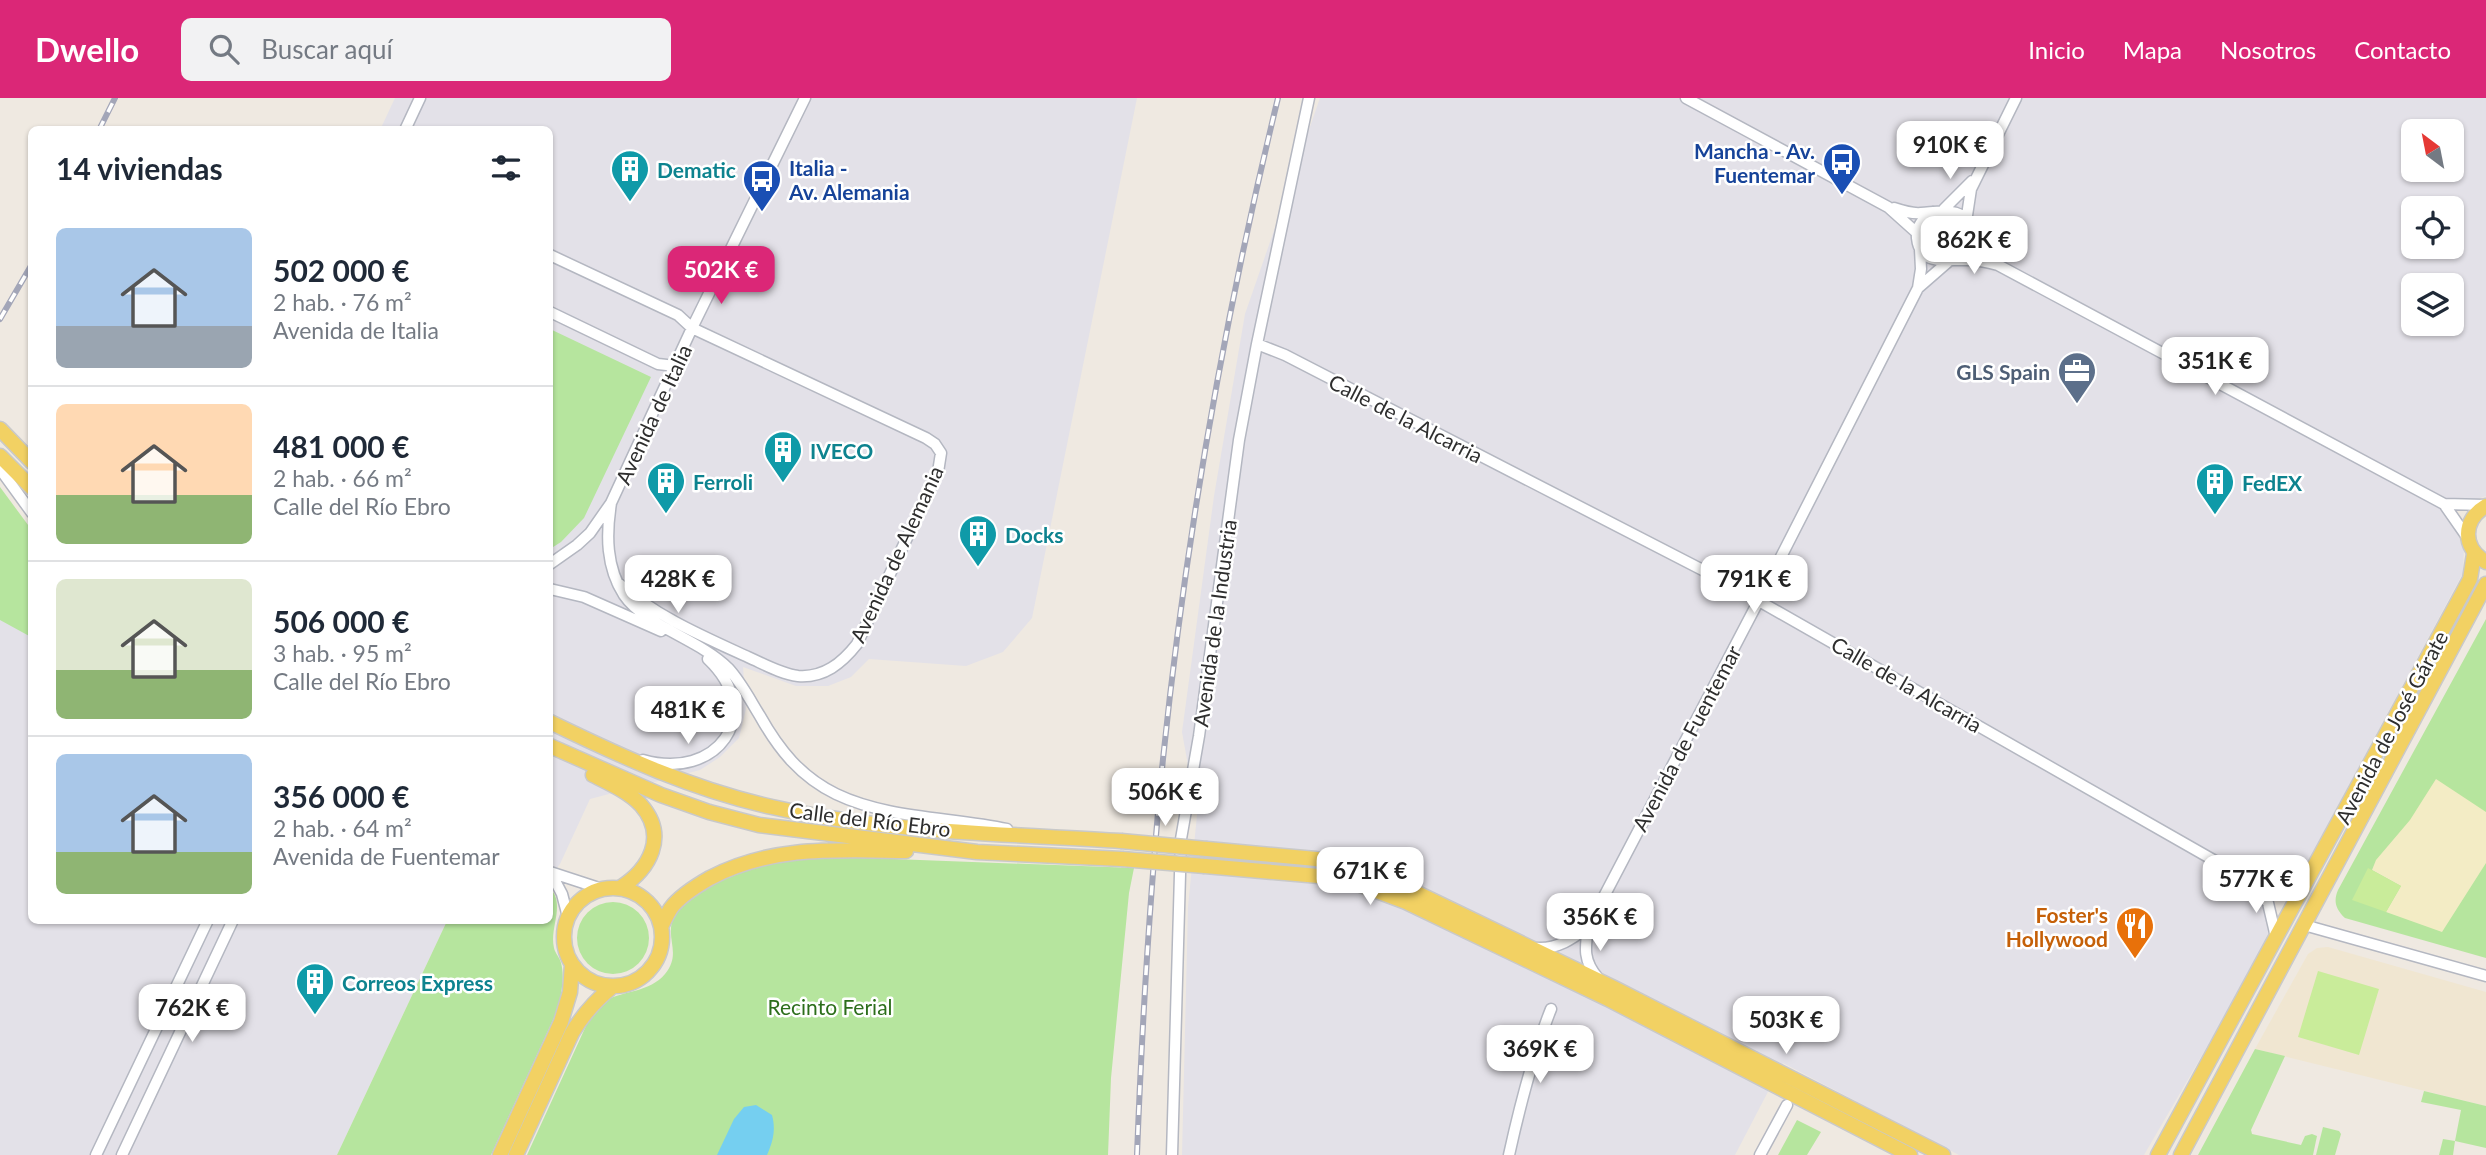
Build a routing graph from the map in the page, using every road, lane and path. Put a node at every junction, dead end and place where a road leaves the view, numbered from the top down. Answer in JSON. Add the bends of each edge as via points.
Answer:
{"nodes":[{"id":1,"x":420,"y":98,"type":"edge"},
{"id":2,"x":805,"y":98,"type":"edge"},
{"id":3,"x":1309,"y":98,"type":"edge"},
{"id":4,"x":1686,"y":98,"type":"edge"},
{"id":5,"x":2016,"y":98,"type":"edge"},
{"id":6,"x":407,"y":126,"type":"edge"},
{"id":7,"x":1978,"y":173,"type":"junction"},
{"id":8,"x":1888,"y":207,"type":"junction"},
{"id":9,"x":1939,"y":210,"type":"junction"},
{"id":10,"x":1966,"y":222,"type":"junction"},
{"id":11,"x":1970,"y":235,"type":"junction"},
{"id":12,"x":1918,"y":239,"type":"junction"},
{"id":13,"x":553,"y":259,"type":"edge"},
{"id":14,"x":1951,"y":261,"type":"junction"},
{"id":15,"x":1998,"y":265,"type":"junction"},
{"id":16,"x":1918,"y":288,"type":"junction"},
{"id":17,"x":553,"y":313,"type":"edge"},
{"id":18,"x":692,"y":328,"type":"junction"},
{"id":19,"x":1257,"y":344,"type":"junction"},
{"id":20,"x":675,"y":366,"type":"junction"},
{"id":21,"x":0,"y":429,"type":"edge"},
{"id":22,"x":0,"y":456,"type":"edge"},
{"id":23,"x":28,"y":459,"type":"edge"},
{"id":24,"x":0,"y":469,"type":"edge"},
{"id":25,"x":28,"y":484,"type":"edge"},
{"id":26,"x":611,"y":503,"type":"junction"},
{"id":27,"x":2444,"y":504,"type":"junction"},
{"id":28,"x":2486,"y":505,"type":"edge"},
{"id":29,"x":28,"y":508,"type":"edge"},
{"id":30,"x":2467,"y":537,"type":"junction"},
{"id":31,"x":2480,"y":558,"type":"edge"},
{"id":32,"x":553,"y":562,"type":"edge"},
{"id":33,"x":617,"y":582,"type":"junction"},
{"id":34,"x":2486,"y":584,"type":"edge"},
{"id":35,"x":553,"y":590,"type":"edge"},
{"id":36,"x":1759,"y":600,"type":"junction"},
{"id":37,"x":553,"y":723,"type":"edge"},
{"id":38,"x":596,"y":744,"type":"junction"},
{"id":39,"x":553,"y":749,"type":"edge"},
{"id":40,"x":553,"y":750,"type":"edge"},
{"id":41,"x":1034,"y":835,"type":"junction"},
{"id":42,"x":977,"y":852,"type":"junction"},
{"id":43,"x":2317,"y":864,"type":"junction"},
{"id":44,"x":553,"y":874,"type":"edge"},
{"id":45,"x":553,"y":878,"type":"edge"},
{"id":46,"x":2252,"y":881,"type":"junction"},
{"id":47,"x":620,"y":888,"type":"junction"},
{"id":48,"x":602,"y":889,"type":"junction"},
{"id":49,"x":568,"y":917,"type":"junction"},
{"id":50,"x":206,"y":924,"type":"edge"},
{"id":51,"x":231,"y":924,"type":"edge"},
{"id":52,"x":2304,"y":925,"type":"junction"},
{"id":53,"x":661,"y":927,"type":"junction"},
{"id":54,"x":1588,"y":927,"type":"junction"},
{"id":55,"x":2276,"y":940,"type":"junction"},
{"id":56,"x":1532,"y":948,"type":"junction"},
{"id":57,"x":572,"y":964,"type":"junction"},
{"id":58,"x":2486,"y":976,"type":"edge"},
{"id":59,"x":1602,"y":982,"type":"junction"},
{"id":60,"x":613,"y":986,"type":"junction"},
{"id":61,"x":1551,"y":1009,"type":"dead end"},
{"id":62,"x":2205,"y":1065,"type":"junction"},
{"id":63,"x":1787,"y":1105,"type":"dead end"},
{"id":64,"x":96,"y":1155,"type":"edge"},
{"id":65,"x":122,"y":1155,"type":"edge"},
{"id":66,"x":500,"y":1155,"type":"edge"},
{"id":67,"x":516,"y":1155,"type":"edge"},
{"id":68,"x":1172,"y":1155,"type":"edge"},
{"id":69,"x":1508,"y":1155,"type":"edge"},
{"id":70,"x":1760,"y":1155,"type":"edge"},
{"id":71,"x":1910,"y":1155,"type":"edge"},
{"id":72,"x":1943,"y":1155,"type":"edge"},
{"id":73,"x":2147,"y":1155,"type":"edge"},
{"id":74,"x":2158,"y":1155,"type":"edge"},
{"id":75,"x":2180,"y":1155,"type":"edge"}],
"edges":[{"from":1,"to":6,"type":"street"},
{"from":2,"to":18,"type":"street","name":"Avenida de Italia"},
{"from":3,"to":19,"type":"street","name":"Avenida de la Industria"},
{"from":4,"to":8,"type":"street"},
{"from":5,"to":7,"type":"street"},
{"from":7,"to":9,"type":"street"},
{"from":7,"to":10,"type":"street"},
{"from":8,"to":9,"type":"street","via":[[1912,213]]},
{"from":8,"to":12,"type":"street"},
{"from":9,"to":10,"type":"street","via":[[1957,213]]},
{"from":9,"to":12,"type":"street","via":[[1922,220]]},
{"from":10,"to":11,"type":"street"},
{"from":11,"to":14,"type":"street","via":[[1965,251]]},
{"from":11,"to":15,"type":"street"},
{"from":12,"to":14,"type":"street","via":[[1931,259]]},
{"from":12,"to":16,"type":"street","name":"Avenida de Fuentemar"},
{"from":13,"to":18,"type":"street","name":"Avenida de Alemania","via":[[678,316]]},
{"from":14,"to":15,"type":"street"},
{"from":14,"to":16,"type":"street","name":"Avenida de Fuentemar"},
{"from":15,"to":27,"type":"street"},
{"from":16,"to":36,"type":"street","name":"Avenida de Fuentemar"},
{"from":17,"to":20,"type":"street","via":[[659,364]]},
{"from":18,"to":20,"type":"street","name":"Avenida de Italia"},
{"from":18,"to":33,"type":"street","name":"Avenida de Alemania","via":[[926,438],[941,453],[938,472],[857,644],[832,669],[813,675],[785,674],[681,626]]},
{"from":19,"to":36,"type":"street","name":"Calle de la Alcarria"},
{"from":19,"to":68,"type":"street","name":"Avenida de la Industria","via":[[1181,839]]},
{"from":20,"to":26,"type":"street","name":"Avenida de Italia"},
{"from":21,"to":23,"type":"main road"},
{"from":22,"to":25,"type":"main road"},
{"from":24,"to":29,"type":"street"},
{"from":26,"to":32,"type":"street","via":[[577,545]]},
{"from":26,"to":33,"type":"street","via":[[608,552]]},
{"from":27,"to":28,"type":"street"},
{"from":27,"to":30,"type":"street"},
{"from":28,"to":30,"type":"main road","via":[[2472,518]]},
{"from":30,"to":31,"type":"main road"},
{"from":31,"to":43,"type":"main road","name":"Avenida de José Gárate"},
{"from":33,"to":41,"type":"street","via":[[635,607],[696,643],[729,669],[780,748],[798,770],[817,783],[867,805]]},
{"from":34,"to":52,"type":"main road","name":"Avenida de José Gárate"},
{"from":35,"to":38,"type":"street","via":[[584,597],[692,647],[722,673],[731,694],[733,721],[727,737],[703,758],[673,765],[652,763]]},
{"from":36,"to":46,"type":"street","name":"Calle de la Alcarria"},
{"from":36,"to":54,"type":"street","name":"Avenida de Fuentemar"},
{"from":37,"to":38,"type":"main road","name":"Calle del Río Ebro"},
{"from":38,"to":41,"type":"main road","name":"Calle del Río Ebro","via":[[673,779],[772,807],[902,826]]},
{"from":39,"to":42,"type":"main road","name":"Calle del Río Ebro","via":[[660,795],[759,825]]},
{"from":40,"to":47,"type":"main road","via":[[620,789],[639,803],[649,818],[654,836],[651,857],[636,877]]},
{"from":41,"to":56,"type":"main road","name":"Calle del Río Ebro","bridge":true,"via":[[1316,859],[1388,879]]},
{"from":42,"to":53,"type":"main road","via":[[808,850],[772,855],[705,881],[672,907]]},
{"from":42,"to":71,"type":"main road","name":"Calle del Río Ebro","bridge":true,"via":[[1342,878],[1406,902],[1608,999]]},
{"from":43,"to":46,"type":"street","via":[[2284,881]]},
{"from":43,"to":55,"type":"main road","name":"Avenida de José Gárate"},
{"from":44,"to":48,"type":"street"},
{"from":45,"to":49,"type":"street"},
{"from":46,"to":55,"type":"street","name":"Calle de la Alcarria","via":[[2268,903]]},
{"from":47,"to":48,"type":"main road"},
{"from":47,"to":53,"type":"main road","via":[[647,901]]},
{"from":48,"to":49,"type":"main road","via":[[582,900]]},
{"from":49,"to":57,"type":"main road","via":[[564,933]]},
{"from":50,"to":64,"type":"street"},
{"from":51,"to":65,"type":"street"},
{"from":52,"to":58,"type":"street"},
{"from":52,"to":75,"type":"main road","name":"Avenida de José Gárate"},
{"from":53,"to":60,"type":"main road","via":[[659,952],[645,974]]},
{"from":54,"to":56,"type":"street","name":"Avenida de Fuentemar","via":[[1558,946]]},
{"from":54,"to":59,"type":"street","name":"Avenida de Fuentemar","via":[[1586,959]]},
{"from":55,"to":62,"type":"main road","name":"Avenida de José Gárate"},
{"from":56,"to":59,"type":"main road","name":"Calle del Río Ebro"},
{"from":57,"to":60,"type":"main road","via":[[590,979]]},
{"from":57,"to":66,"type":"main road","via":[[567,1007]]},
{"from":59,"to":72,"type":"main road","name":"Calle del Río Ebro"},
{"from":60,"to":67,"type":"main road","via":[[589,1008],[572,1033]]},
{"from":61,"to":69,"type":"street","via":[[1535,1047]]},
{"from":62,"to":73,"type":"main road","via":[[2193,1074]]},
{"from":62,"to":74,"type":"main road","name":"Avenida de José Gárate"},
{"from":63,"to":70,"type":"street"}]}
